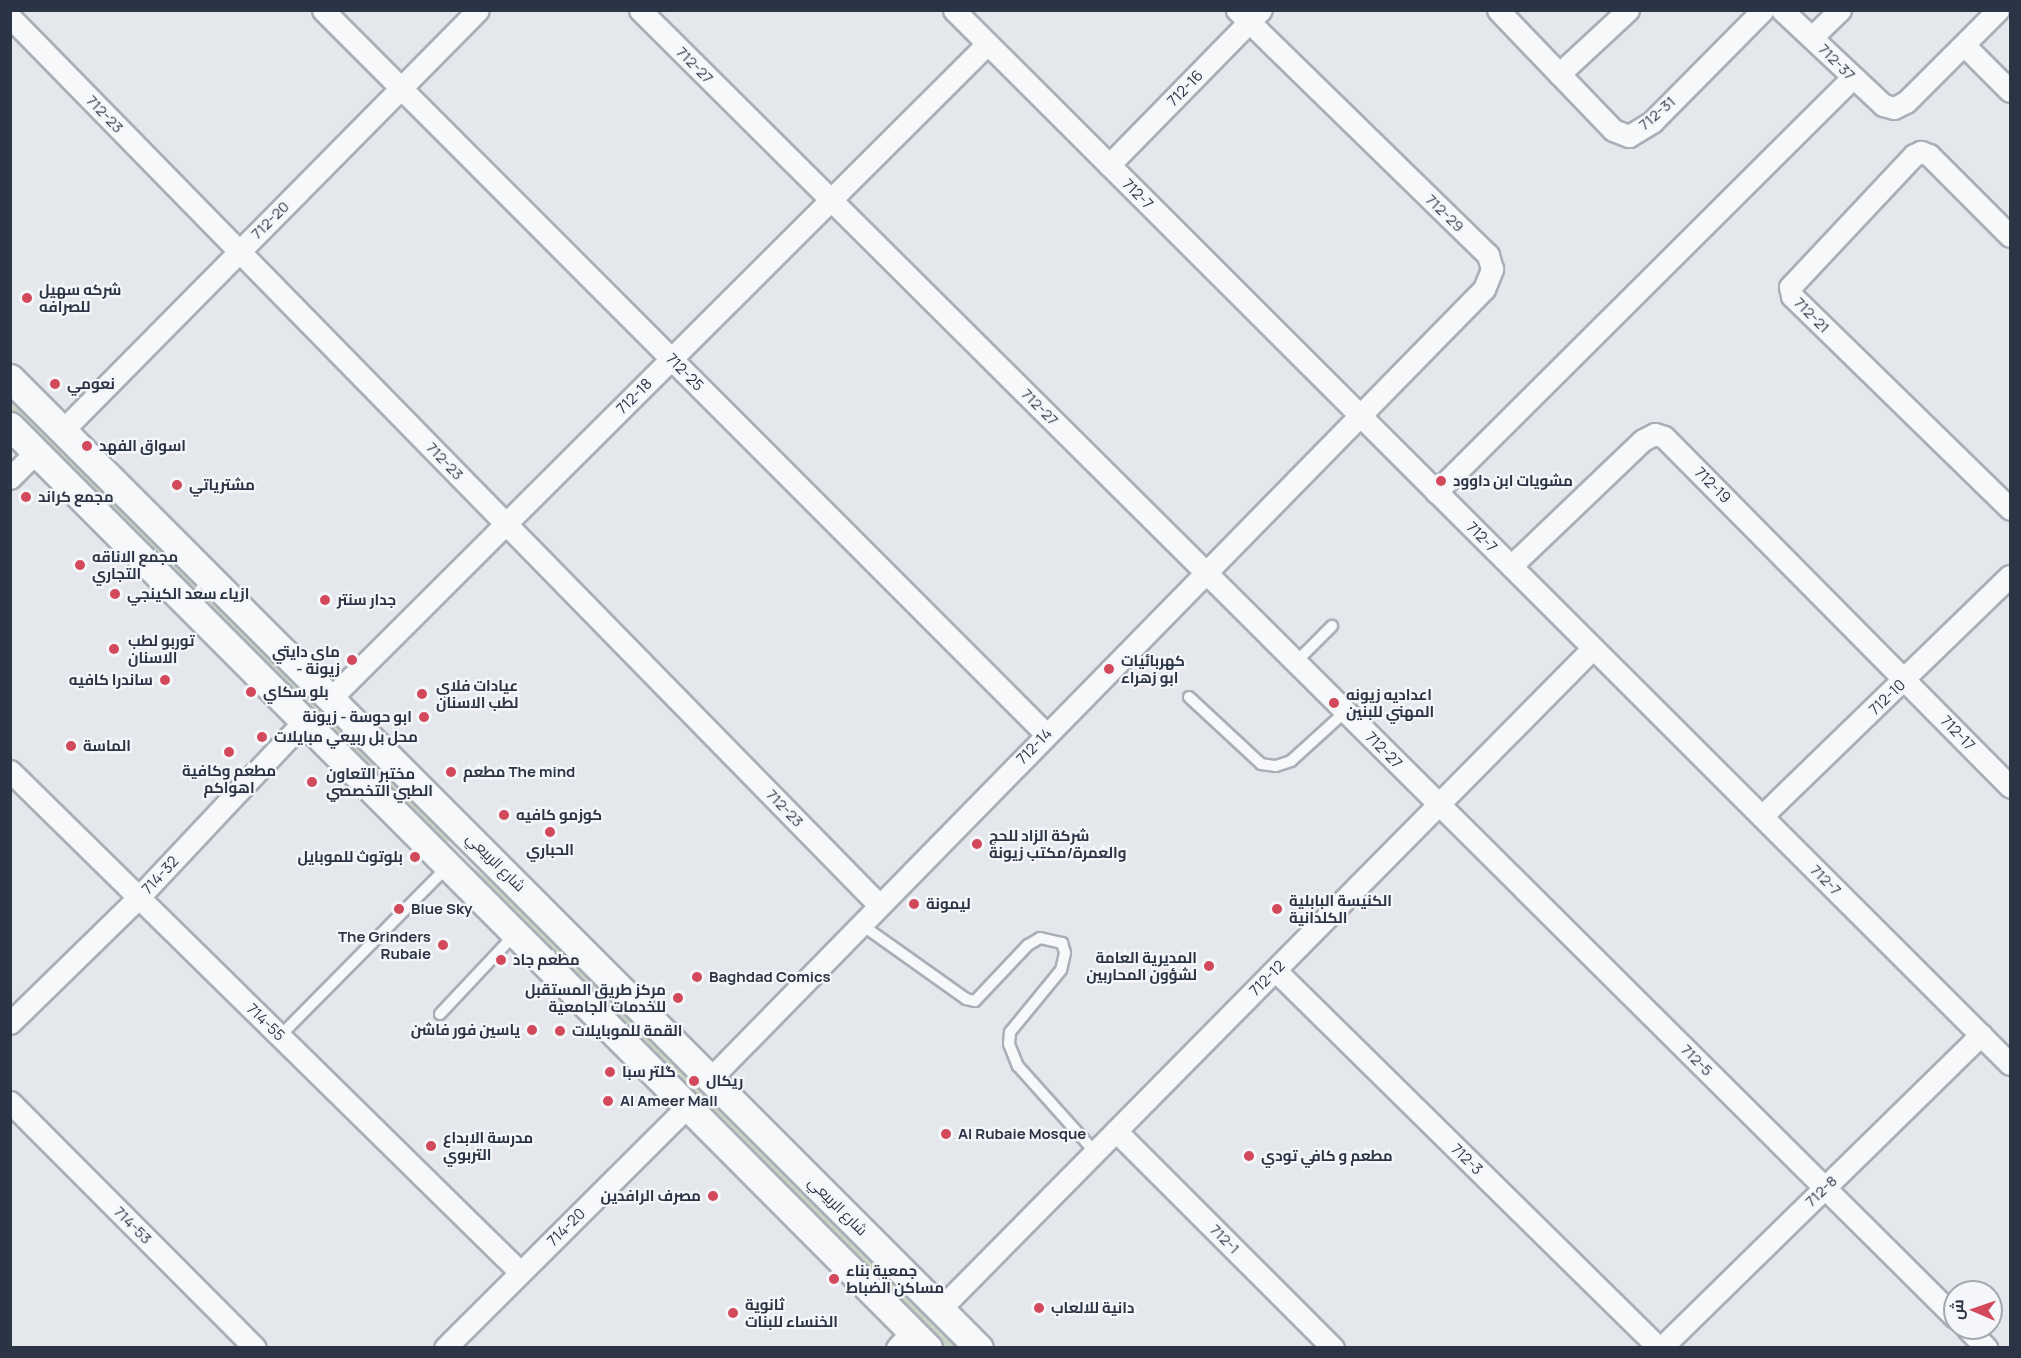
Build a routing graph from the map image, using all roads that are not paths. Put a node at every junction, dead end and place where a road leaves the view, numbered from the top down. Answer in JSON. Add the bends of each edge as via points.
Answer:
{"nodes":[{"id":1,"x":323,"y":10,"type":"edge"},
{"id":2,"x":478,"y":10,"type":"edge"},
{"id":3,"x":640,"y":10,"type":"edge"},
{"id":4,"x":954,"y":10,"type":"edge"},
{"id":5,"x":1498,"y":10,"type":"edge"},
{"id":6,"x":1628,"y":10,"type":"edge"},
{"id":7,"x":1763,"y":10,"type":"edge"},
{"id":8,"x":1782,"y":10,"type":"edge"},
{"id":9,"x":1840,"y":10,"type":"edge"},
{"id":10,"x":1998,"y":10,"type":"edge"},
{"id":11,"x":1249,"y":15,"type":"edge"},
{"id":12,"x":10,"y":17,"type":"edge"},
{"id":13,"x":1812,"y":37,"type":"junction"},
{"id":14,"x":987,"y":44,"type":"junction"},
{"id":15,"x":1964,"y":45,"type":"junction"},
{"id":16,"x":1559,"y":74,"type":"junction"},
{"id":17,"x":1852,"y":78,"type":"junction"},
{"id":18,"x":401,"y":88,"type":"junction"},
{"id":19,"x":2010,"y":90,"type":"edge"},
{"id":20,"x":1109,"y":165,"type":"junction"},
{"id":21,"x":830,"y":199,"type":"junction"},
{"id":22,"x":2010,"y":236,"type":"edge"},
{"id":23,"x":240,"y":251,"type":"junction"},
{"id":24,"x":671,"y":358,"type":"junction"},
{"id":25,"x":10,"y":378,"type":"edge"},
{"id":26,"x":1358,"y":414,"type":"junction"},
{"id":27,"x":10,"y":426,"type":"edge"},
{"id":28,"x":63,"y":430,"type":"junction"},
{"id":29,"x":36,"y":452,"type":"junction"},
{"id":30,"x":10,"y":478,"type":"edge"},
{"id":31,"x":1436,"y":492,"type":"junction"},
{"id":32,"x":2010,"y":509,"type":"edge"},
{"id":33,"x":506,"y":523,"type":"junction"},
{"id":34,"x":1511,"y":566,"type":"junction"},
{"id":35,"x":1205,"y":571,"type":"junction"},
{"id":36,"x":2010,"y":576,"type":"edge"},
{"id":37,"x":1332,"y":626,"type":"dead end"},
{"id":38,"x":1593,"y":648,"type":"junction"},
{"id":39,"x":1296,"y":662,"type":"junction"},
{"id":40,"x":1906,"y":679,"type":"junction"},
{"id":41,"x":332,"y":697,"type":"junction"},
{"id":42,"x":1190,"y":697,"type":"dead end"},
{"id":43,"x":1346,"y":711,"type":"junction"},
{"id":44,"x":304,"y":721,"type":"junction"},
{"id":45,"x":1046,"y":734,"type":"junction"},
{"id":46,"x":10,"y":771,"type":"edge"},
{"id":47,"x":2010,"y":787,"type":"edge"},
{"id":48,"x":1439,"y":804,"type":"junction"},
{"id":49,"x":1762,"y":816,"type":"junction"},
{"id":50,"x":474,"y":839,"type":"junction"},
{"id":51,"x":448,"y":866,"type":"junction"},
{"id":52,"x":139,"y":897,"type":"junction"},
{"id":53,"x":879,"y":905,"type":"junction"},
{"id":54,"x":862,"y":926,"type":"junction"},
{"id":55,"x":516,"y":933,"type":"junction"},
{"id":56,"x":1275,"y":970,"type":"junction"},
{"id":57,"x":440,"y":1014,"type":"dead end"},
{"id":58,"x":10,"y":1023,"type":"edge"},
{"id":59,"x":1981,"y":1035,"type":"junction"},
{"id":60,"x":280,"y":1036,"type":"junction"},
{"id":61,"x":2010,"y":1064,"type":"edge"},
{"id":62,"x":711,"y":1078,"type":"junction"},
{"id":63,"x":10,"y":1102,"type":"edge"},
{"id":64,"x":688,"y":1107,"type":"junction"},
{"id":65,"x":1116,"y":1131,"type":"junction"},
{"id":66,"x":1095,"y":1152,"type":"junction"},
{"id":67,"x":1825,"y":1187,"type":"junction"},
{"id":68,"x":520,"y":1272,"type":"junction"},
{"id":69,"x":1943,"y":1305,"type":"edge"},
{"id":70,"x":940,"y":1309,"type":"junction"},
{"id":71,"x":912,"y":1342,"type":"edge"},
{"id":72,"x":255,"y":1347,"type":"edge"},
{"id":73,"x":445,"y":1347,"type":"edge"},
{"id":74,"x":979,"y":1347,"type":"edge"},
{"id":75,"x":1334,"y":1347,"type":"edge"},
{"id":76,"x":1660,"y":1347,"type":"edge"}],
"edges":[{"from":1,"to":18,"type":"street","name":"712-25"},
{"from":2,"to":18,"type":"street","name":"712-20"},
{"from":3,"to":21,"type":"street","name":"712-27"},
{"from":4,"to":14,"type":"street","name":"712-7"},
{"from":5,"to":16,"type":"street","name":"712-31"},
{"from":6,"to":16,"type":"street"},
{"from":7,"to":16,"type":"street","name":"712-31","via":[[1652,122],[1629,136],[1612,130]]},
{"from":8,"to":13,"type":"street","name":"712-37"},
{"from":9,"to":13,"type":"street"},
{"from":10,"to":15,"type":"street"},
{"from":11,"to":20,"type":"street","name":"712-16"},
{"from":11,"to":26,"type":"street","name":"712-29","via":[[1488,255],[1492,269],[1484,289]]},
{"from":12,"to":23,"type":"street","name":"712-23"},
{"from":13,"to":17,"type":"street","name":"712-37"},
{"from":14,"to":20,"type":"street","name":"712-7"},
{"from":14,"to":21,"type":"street","name":"712-18"},
{"from":15,"to":17,"type":"street","name":"712-37","via":[[1906,102],[1894,108],[1883,105]]},
{"from":15,"to":19,"type":"street"},
{"from":17,"to":31,"type":"street"},
{"from":18,"to":23,"type":"street","name":"712-20"},
{"from":18,"to":24,"type":"street","name":"712-25"},
{"from":20,"to":26,"type":"street","name":"712-7"},
{"from":21,"to":24,"type":"street","name":"712-18"},
{"from":21,"to":35,"type":"street","name":"712-27"},
{"from":22,"to":32,"type":"street","name":"712-21","via":[[1922,152],[1906,163],[1790,287],[1792,296]]},
{"from":23,"to":28,"type":"street","name":"712-20"},
{"from":23,"to":33,"type":"street","name":"712-23"},
{"from":24,"to":33,"type":"street","name":"712-18"},
{"from":24,"to":45,"type":"street","name":"712-25"},
{"from":25,"to":28,"type":"street","name":"شارع الربيعي"},
{"from":26,"to":31,"type":"street","name":"712-7"},
{"from":26,"to":35,"type":"street","name":"712-14"},
{"from":27,"to":29,"type":"street"},
{"from":28,"to":41,"type":"street","name":"شارع الربيعي"},
{"from":29,"to":30,"type":"street"},
{"from":29,"to":44,"type":"street"},
{"from":31,"to":34,"type":"street","name":"712-7"},
{"from":33,"to":41,"type":"street","name":"712-18"},
{"from":33,"to":53,"type":"street","name":"712-23"},
{"from":34,"to":38,"type":"street","name":"712-7"},
{"from":34,"to":40,"type":"street","name":"712-19","via":[[1643,440],[1654,434],[1664,437]]},
{"from":35,"to":39,"type":"street","name":"712-27"},
{"from":35,"to":45,"type":"street","name":"712-14"},
{"from":36,"to":40,"type":"street","name":"712-10"},
{"from":37,"to":39,"type":"lane"},
{"from":38,"to":48,"type":"street","name":"712-12"},
{"from":38,"to":49,"type":"street","name":"712-7"},
{"from":39,"to":43,"type":"street","name":"712-27"},
{"from":40,"to":47,"type":"street","name":"712-17"},
{"from":40,"to":49,"type":"street","name":"712-10"},
{"from":41,"to":50,"type":"street","name":"شارع الربيعي"},
{"from":42,"to":43,"type":"lane","via":[[1261,764],[1276,766],[1291,761]]},
{"from":43,"to":48,"type":"street","name":"712-27"},
{"from":44,"to":51,"type":"street"},
{"from":44,"to":52,"type":"street","name":"714-32"},
{"from":45,"to":53,"type":"street","name":"712-14"},
{"from":46,"to":52,"type":"street","name":"714-55"},
{"from":48,"to":56,"type":"street","name":"712-12"},
{"from":48,"to":67,"type":"street","name":"712-5"},
{"from":49,"to":59,"type":"street","name":"712-7"},
{"from":50,"to":51,"type":"street"},
{"from":50,"to":62,"type":"street","name":"شارع الربيعي"},
{"from":51,"to":55,"type":"street"},
{"from":51,"to":60,"type":"lane"},
{"from":52,"to":58,"type":"street","name":"714-32"},
{"from":52,"to":60,"type":"street","name":"714-55"},
{"from":53,"to":54,"type":"street","name":"712-14"},
{"from":54,"to":62,"type":"street","name":"712-14"},
{"from":54,"to":66,"type":"lane","via":[[966,999],[975,1001],[1028,945],[1040,938],[1062,943],[1065,953],[1061,970],[1010,1032],[1009,1044],[1018,1066]]},
{"from":55,"to":57,"type":"lane"},
{"from":55,"to":64,"type":"street"},
{"from":56,"to":65,"type":"street","name":"712-12"},
{"from":56,"to":76,"type":"street","name":"712-3"},
{"from":59,"to":61,"type":"street","name":"712-7"},
{"from":59,"to":67,"type":"street","name":"712-8"},
{"from":60,"to":68,"type":"street","name":"714-55"},
{"from":62,"to":70,"type":"street","name":"شارع الربيعي"},
{"from":63,"to":72,"type":"street","name":"714-53"},
{"from":64,"to":68,"type":"street","name":"714-20"},
{"from":64,"to":71,"type":"street"},
{"from":65,"to":66,"type":"street","name":"712-12"},
{"from":65,"to":75,"type":"street","name":"712-1"},
{"from":66,"to":70,"type":"street","name":"712-12"},
{"from":67,"to":69,"type":"street","name":"712-5"},
{"from":67,"to":76,"type":"street","name":"712-8"},
{"from":68,"to":73,"type":"street","name":"714-20"},
{"from":70,"to":74,"type":"street","name":"شارع الربيعي"}]}
